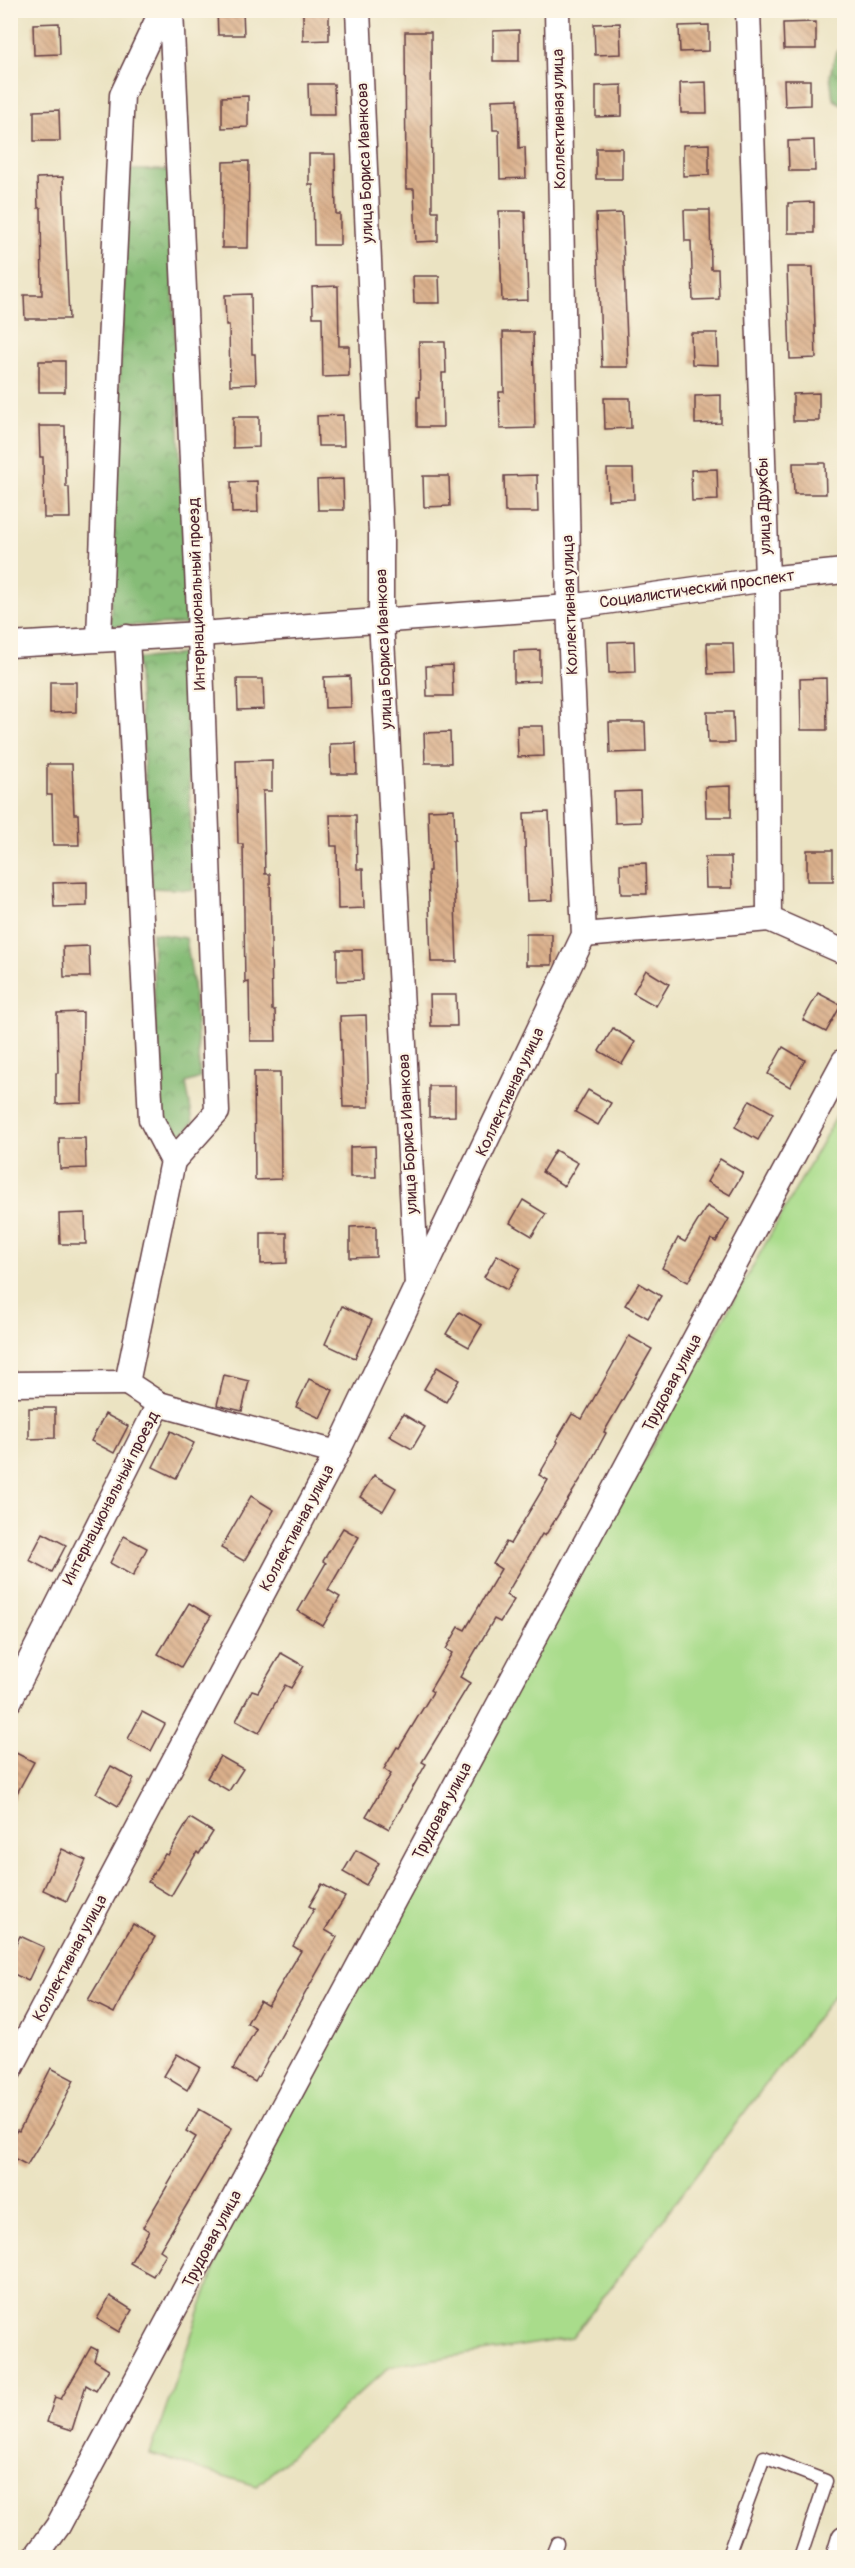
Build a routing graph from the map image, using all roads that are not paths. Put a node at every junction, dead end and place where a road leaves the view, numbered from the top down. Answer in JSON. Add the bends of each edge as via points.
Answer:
{"nodes":[{"id":1,"x":162,"y":10,"type":"edge"},
{"id":2,"x":171,"y":10,"type":"edge"},
{"id":3,"x":358,"y":10,"type":"edge"},
{"id":4,"x":557,"y":10,"type":"edge"},
{"id":5,"x":748,"y":10,"type":"edge"},
{"id":6,"x":844,"y":571,"type":"edge"},
{"id":7,"x":766,"y":579,"type":"junction"},
{"id":8,"x":569,"y":607,"type":"junction"},
{"id":9,"x":381,"y":621,"type":"junction"},
{"id":10,"x":200,"y":634,"type":"junction"},
{"id":11,"x":127,"y":637,"type":"junction"},
{"id":12,"x":99,"y":639,"type":"junction"},
{"id":13,"x":10,"y":645,"type":"edge"},
{"id":14,"x":768,"y":920,"type":"junction"},
{"id":15,"x":584,"y":935,"type":"junction"},
{"id":16,"x":844,"y":951,"type":"edge"},
{"id":17,"x":844,"y":1061,"type":"edge"},
{"id":18,"x":173,"y":1161,"type":"junction"},
{"id":19,"x":417,"y":1287,"type":"junction"},
{"id":20,"x":127,"y":1383,"type":"junction"},
{"id":21,"x":10,"y":1384,"type":"edge"},
{"id":22,"x":159,"y":1404,"type":"junction"},
{"id":23,"x":337,"y":1453,"type":"junction"},
{"id":24,"x":10,"y":1700,"type":"edge"},
{"id":25,"x":10,"y":2070,"type":"edge"},
{"id":26,"x":844,"y":2538,"type":"edge"},
{"id":27,"x":557,"y":2543,"type":"dead end"},
{"id":28,"x":35,"y":2558,"type":"edge"},
{"id":29,"x":551,"y":2558,"type":"edge"},
{"id":30,"x":728,"y":2558,"type":"edge"},
{"id":31,"x":800,"y":2558,"type":"edge"},
{"id":32,"x":838,"y":2558,"type":"edge"}],
"edges":[{"from":1,"to":12,"type":"street","via":[[122,95]]},
{"from":2,"to":10,"type":"street","name":"Интернациональный проезд"},
{"from":3,"to":9,"type":"street","name":"улица Бориса Иванкова","via":[[381,533]]},
{"from":4,"to":8,"type":"street","name":"Коллективная улица"},
{"from":5,"to":7,"type":"street","name":"улица Дружбы"},
{"from":6,"to":7,"type":"street","name":"Социалистический проспект"},
{"from":7,"to":8,"type":"street","name":"Социалистический проспект"},
{"from":7,"to":14,"type":"street","name":"улица Дружбы"},
{"from":8,"to":9,"type":"street","name":"Социалистический проспект"},
{"from":8,"to":15,"type":"street","name":"Коллективная улица"},
{"from":9,"to":10,"type":"street","name":"Социалистический проспект"},
{"from":9,"to":19,"type":"street","name":"улица Бориса Иванкова"},
{"from":10,"to":11,"type":"street","name":"Социалистический проспект"},
{"from":10,"to":18,"type":"street","name":"Интернациональный проезд","via":[[217,1112]]},
{"from":11,"to":12,"type":"street","name":"Социалистический проспект"},
{"from":11,"to":18,"type":"street","via":[[151,1119]]},
{"from":12,"to":13,"type":"street","name":"Социалистический проспект"},
{"from":14,"to":15,"type":"street"},
{"from":14,"to":16,"type":"street"},
{"from":15,"to":19,"type":"street","name":"Коллективная улица"},
{"from":17,"to":28,"type":"street","name":"Трудовая улица","via":[[58,2526]]},
{"from":18,"to":20,"type":"street"},
{"from":19,"to":23,"type":"street","name":"Коллективная улица"},
{"from":20,"to":21,"type":"street"},
{"from":20,"to":22,"type":"street","name":"Интернациональный проезд"},
{"from":22,"to":23,"type":"street"},
{"from":22,"to":24,"type":"street","name":"Интернациональный проезд"},
{"from":23,"to":25,"type":"street","name":"Коллективная улица"},
{"from":26,"to":32,"type":"street"},
{"from":27,"to":29,"type":"lane"},
{"from":30,"to":31,"type":"lane","via":[[764,2457],[826,2481]]}]}
